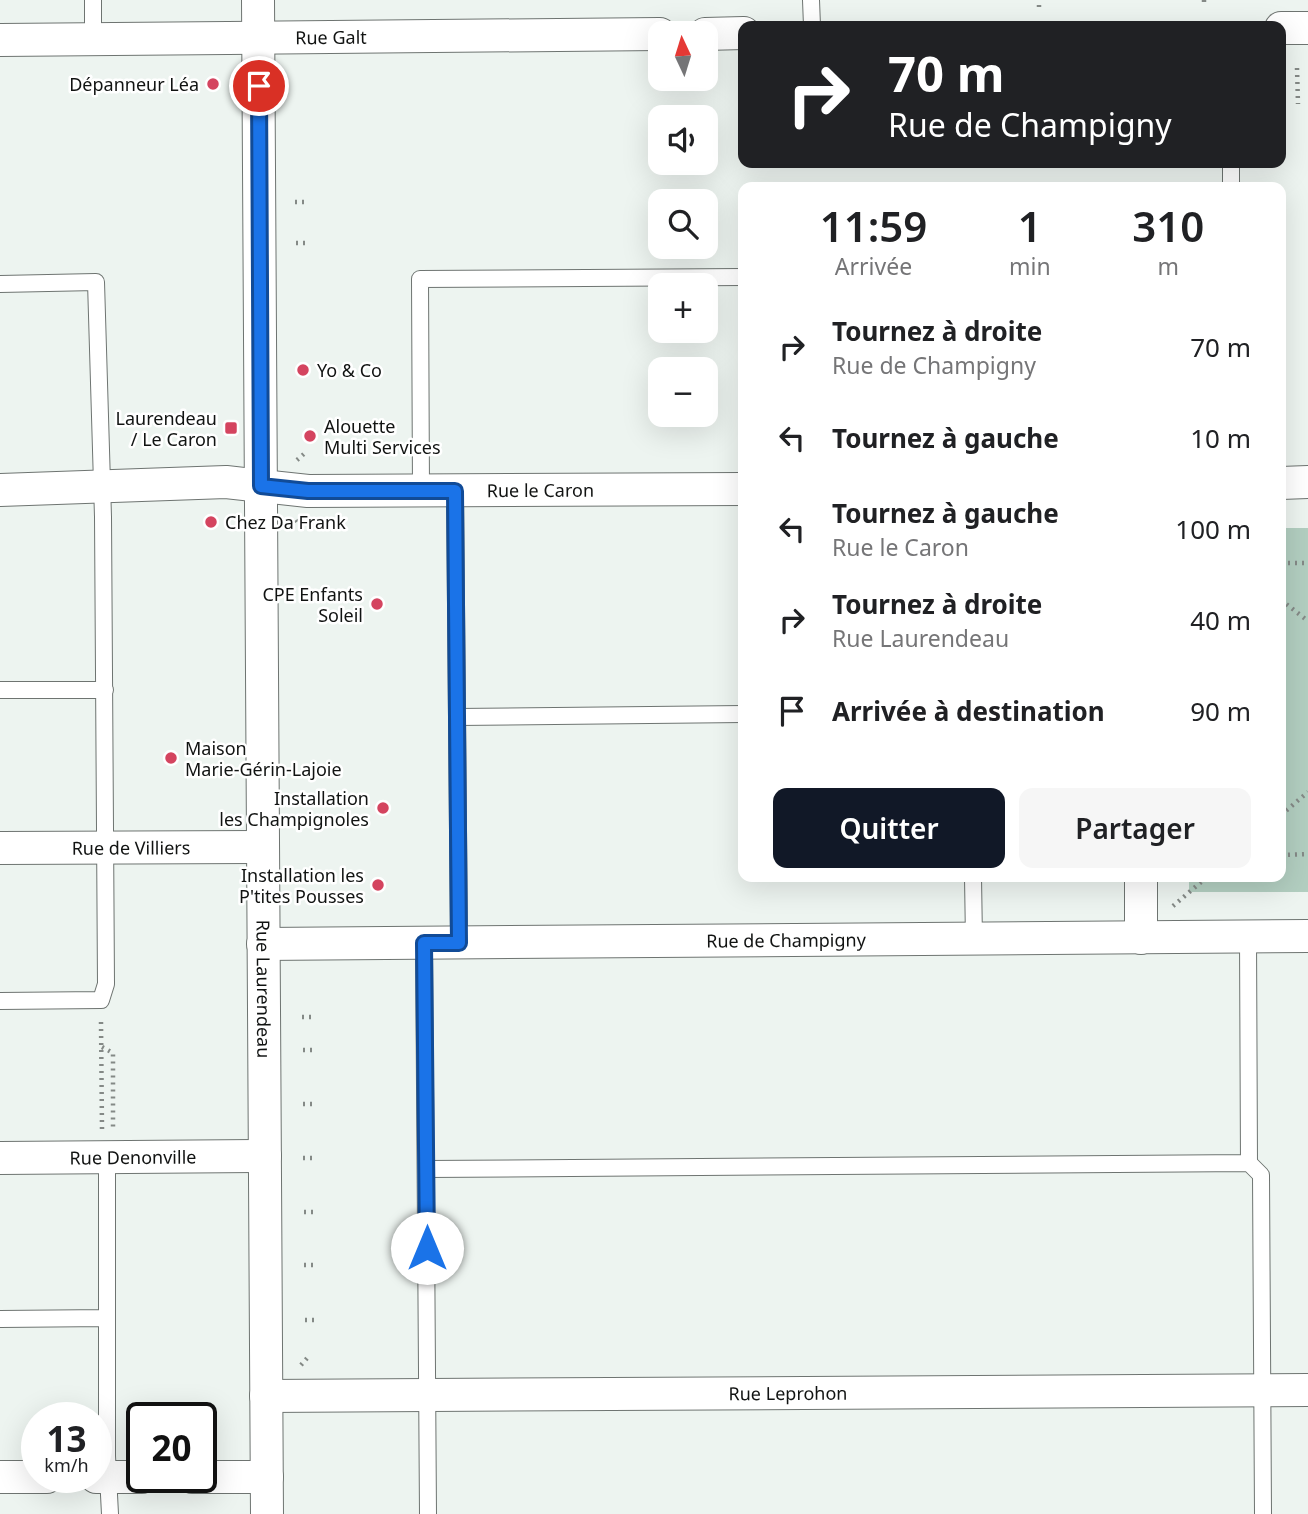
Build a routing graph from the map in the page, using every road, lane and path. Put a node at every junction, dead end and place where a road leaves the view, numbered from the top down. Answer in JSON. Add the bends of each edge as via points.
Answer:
{"nodes":[{"id":1,"x":93,"y":0,"type":"edge"},
{"id":2,"x":258,"y":0,"type":"edge"},
{"id":3,"x":811,"y":0,"type":"edge"},
{"id":4,"x":1040,"y":0,"type":"edge"},
{"id":5,"x":1039,"y":7,"type":"dead end"},
{"id":6,"x":812,"y":21,"type":"edge"},
{"id":7,"x":1286,"y":28,"type":"edge"},
{"id":8,"x":1308,"y":28,"type":"edge"},
{"id":9,"x":738,"y":33,"type":"edge"},
{"id":10,"x":648,"y":34,"type":"edge"},
{"id":11,"x":718,"y":34,"type":"edge"},
{"id":12,"x":258,"y":37,"type":"junction"},
{"id":13,"x":93,"y":38,"type":"junction"},
{"id":14,"x":0,"y":40,"type":"edge"},
{"id":15,"x":1297,"y":68,"type":"dead end"},
{"id":16,"x":1298,"y":104,"type":"dead end"},
{"id":17,"x":295,"y":202,"type":"dead end"},
{"id":18,"x":308,"y":202,"type":"dead end"},
{"id":19,"x":296,"y":243,"type":"dead end"},
{"id":20,"x":308,"y":243,"type":"dead end"},
{"id":21,"x":738,"y":277,"type":"edge"},
{"id":22,"x":0,"y":284,"type":"edge"},
{"id":23,"x":1308,"y":482,"type":"edge"},
{"id":24,"x":1286,"y":483,"type":"edge"},
{"id":25,"x":261,"y":486,"type":"junction"},
{"id":26,"x":102,"y":487,"type":"junction"},
{"id":27,"x":738,"y":489,"type":"edge"},
{"id":28,"x":0,"y":490,"type":"edge"},
{"id":29,"x":421,"y":491,"type":"junction"},
{"id":30,"x":455,"y":491,"type":"junction"},
{"id":31,"x":1286,"y":563,"type":"edge"},
{"id":32,"x":1308,"y":563,"type":"edge"},
{"id":33,"x":1286,"y":604,"type":"edge"},
{"id":34,"x":1308,"y":621,"type":"edge"},
{"id":35,"x":0,"y":690,"type":"edge"},
{"id":36,"x":105,"y":690,"type":"junction"},
{"id":37,"x":738,"y":714,"type":"edge"},
{"id":38,"x":457,"y":717,"type":"junction"},
{"id":39,"x":1308,"y":792,"type":"edge"},
{"id":40,"x":1286,"y":811,"type":"edge"},
{"id":41,"x":263,"y":847,"type":"junction"},
{"id":42,"x":0,"y":848,"type":"edge"},
{"id":43,"x":106,"y":848,"type":"junction"},
{"id":44,"x":1286,"y":855,"type":"edge"},
{"id":45,"x":1308,"y":855,"type":"edge"},
{"id":46,"x":973,"y":882,"type":"edge"},
{"id":47,"x":1141,"y":882,"type":"edge"},
{"id":48,"x":1201,"y":882,"type":"edge"},
{"id":49,"x":1184,"y":896,"type":"dead end"},
{"id":50,"x":1308,"y":936,"type":"edge"},
{"id":51,"x":1248,"y":937,"type":"junction"},
{"id":52,"x":1141,"y":938,"type":"junction"},
{"id":53,"x":974,"y":940,"type":"junction"},
{"id":54,"x":424,"y":943,"type":"junction"},
{"id":55,"x":459,"y":943,"type":"junction"},
{"id":56,"x":263,"y":944,"type":"junction"},
{"id":57,"x":101,"y":1000,"type":"junction"},
{"id":58,"x":0,"y":1002,"type":"edge"},
{"id":59,"x":302,"y":1017,"type":"dead end"},
{"id":60,"x":313,"y":1017,"type":"dead end"},
{"id":61,"x":102,"y":1047,"type":"junction"},
{"id":62,"x":303,"y":1050,"type":"dead end"},
{"id":63,"x":314,"y":1050,"type":"dead end"},
{"id":64,"x":303,"y":1104,"type":"dead end"},
{"id":65,"x":314,"y":1104,"type":"dead end"},
{"id":66,"x":107,"y":1139,"type":"junction"},
{"id":67,"x":265,"y":1156,"type":"junction"},
{"id":68,"x":0,"y":1158,"type":"edge"},
{"id":69,"x":303,"y":1158,"type":"dead end"},
{"id":70,"x":315,"y":1158,"type":"dead end"},
{"id":71,"x":1249,"y":1163,"type":"junction"},
{"id":72,"x":426,"y":1169,"type":"junction"},
{"id":73,"x":304,"y":1212,"type":"dead end"},
{"id":74,"x":315,"y":1212,"type":"dead end"},
{"id":75,"x":304,"y":1265,"type":"dead end"},
{"id":76,"x":316,"y":1265,"type":"dead end"},
{"id":77,"x":107,"y":1318,"type":"junction"},
{"id":78,"x":0,"y":1319,"type":"edge"},
{"id":79,"x":305,"y":1320,"type":"dead end"},
{"id":80,"x":316,"y":1320,"type":"dead end"},
{"id":81,"x":309,"y":1356,"type":"dead end"},
{"id":82,"x":301,"y":1365,"type":"dead end"},
{"id":83,"x":1261,"y":1390,"type":"junction"},
{"id":84,"x":1308,"y":1390,"type":"edge"},
{"id":85,"x":427,"y":1395,"type":"junction"},
{"id":86,"x":267,"y":1396,"type":"junction"},
{"id":87,"x":104,"y":1402,"type":"edge"},
{"id":88,"x":0,"y":1477,"type":"edge"},
{"id":89,"x":21,"y":1477,"type":"edge"},
{"id":90,"x":217,"y":1477,"type":"edge"},
{"id":91,"x":267,"y":1477,"type":"junction"},
{"id":92,"x":105,"y":1493,"type":"edge"},
{"id":93,"x":110,"y":1514,"type":"edge"},
{"id":94,"x":267,"y":1514,"type":"edge"},
{"id":95,"x":428,"y":1514,"type":"edge"},
{"id":96,"x":1263,"y":1514,"type":"edge"}],
"edges":[{"from":1,"to":13,"type":"lane"},
{"from":2,"to":12,"type":"street","name":"Rue Laurendeau"},
{"from":3,"to":6,"type":"lane"},
{"from":4,"to":5,"type":"path"},
{"from":7,"to":8,"type":"street"},
{"from":9,"to":11,"type":"street"},
{"from":10,"to":12,"type":"street","name":"Rue Galt"},
{"from":12,"to":13,"type":"street","name":"Rue Galt"},
{"from":12,"to":25,"type":"street","name":"Rue Laurendeau"},
{"from":13,"to":14,"type":"street","name":"Rue Galt"},
{"from":15,"to":16,"type":"path"},
{"from":17,"to":18,"type":"path"},
{"from":19,"to":20,"type":"path"},
{"from":21,"to":29,"type":"lane","via":[[420,279]]},
{"from":22,"to":26,"type":"lane","via":[[96,282]]},
{"from":23,"to":24,"type":"street"},
{"from":25,"to":26,"type":"street","name":"Rue le Caron","via":[[226,482]]},
{"from":25,"to":29,"type":"street","name":"Rue le Caron","via":[[308,491]]},
{"from":25,"to":41,"type":"street","name":"Rue Laurendeau"},
{"from":26,"to":28,"type":"street","name":"Rue le Caron"},
{"from":26,"to":36,"type":"lane"},
{"from":27,"to":30,"type":"street","name":"Rue le Caron"},
{"from":29,"to":30,"type":"street","name":"Rue le Caron"},
{"from":30,"to":38,"type":"lane"},
{"from":31,"to":32,"type":"path"},
{"from":33,"to":34,"type":"path"},
{"from":35,"to":36,"type":"lane"},
{"from":36,"to":43,"type":"lane"},
{"from":37,"to":38,"type":"lane"},
{"from":38,"to":55,"type":"lane"},
{"from":39,"to":40,"type":"path"},
{"from":41,"to":43,"type":"street","name":"Rue de Villiers"},
{"from":41,"to":56,"type":"street","name":"Rue Laurendeau"},
{"from":42,"to":43,"type":"street","name":"Rue de Villiers"},
{"from":43,"to":57,"type":"lane","via":[[106,984]]},
{"from":44,"to":45,"type":"path"},
{"from":46,"to":53,"type":"lane"},
{"from":47,"to":52,"type":"street"},
{"from":48,"to":49,"type":"path"},
{"from":50,"to":51,"type":"street","name":"Rue de Champigny"},
{"from":51,"to":52,"type":"street","name":"Rue de Champigny"},
{"from":51,"to":71,"type":"lane"},
{"from":52,"to":53,"type":"street","name":"Rue de Champigny"},
{"from":53,"to":55,"type":"street","name":"Rue de Champigny"},
{"from":54,"to":55,"type":"street","name":"Rue de Champigny"},
{"from":54,"to":56,"type":"street","name":"Rue de Champigny"},
{"from":54,"to":72,"type":"lane"},
{"from":56,"to":67,"type":"street","name":"Rue Laurendeau"},
{"from":57,"to":58,"type":"lane"},
{"from":57,"to":61,"type":"path"},
{"from":59,"to":60,"type":"path"},
{"from":61,"to":66,"type":"path"},
{"from":61,"to":66,"type":"path","via":[[113,1053]]},
{"from":62,"to":63,"type":"path"},
{"from":64,"to":65,"type":"path"},
{"from":66,"to":67,"type":"street","name":"Rue Denonville"},
{"from":66,"to":68,"type":"street","name":"Rue Denonville"},
{"from":66,"to":77,"type":"lane"},
{"from":67,"to":86,"type":"street","name":"Rue Laurendeau"},
{"from":69,"to":70,"type":"path"},
{"from":71,"to":72,"type":"lane"},
{"from":71,"to":83,"type":"lane","via":[[1261,1175]]},
{"from":72,"to":85,"type":"lane"},
{"from":73,"to":74,"type":"path"},
{"from":75,"to":76,"type":"path"},
{"from":77,"to":78,"type":"lane"},
{"from":77,"to":87,"type":"lane"},
{"from":79,"to":80,"type":"path"},
{"from":81,"to":82,"type":"path"},
{"from":83,"to":84,"type":"street","name":"Rue Leprohon"},
{"from":83,"to":85,"type":"street","name":"Rue Leprohon"},
{"from":83,"to":96,"type":"lane"},
{"from":85,"to":86,"type":"street","name":"Rue Leprohon"},
{"from":85,"to":95,"type":"lane"},
{"from":86,"to":91,"type":"street","name":"Rue Laurendeau"},
{"from":88,"to":89,"type":"street"},
{"from":90,"to":91,"type":"street"},
{"from":91,"to":94,"type":"street","name":"Rue Laurendeau"},
{"from":92,"to":93,"type":"lane"}]}
